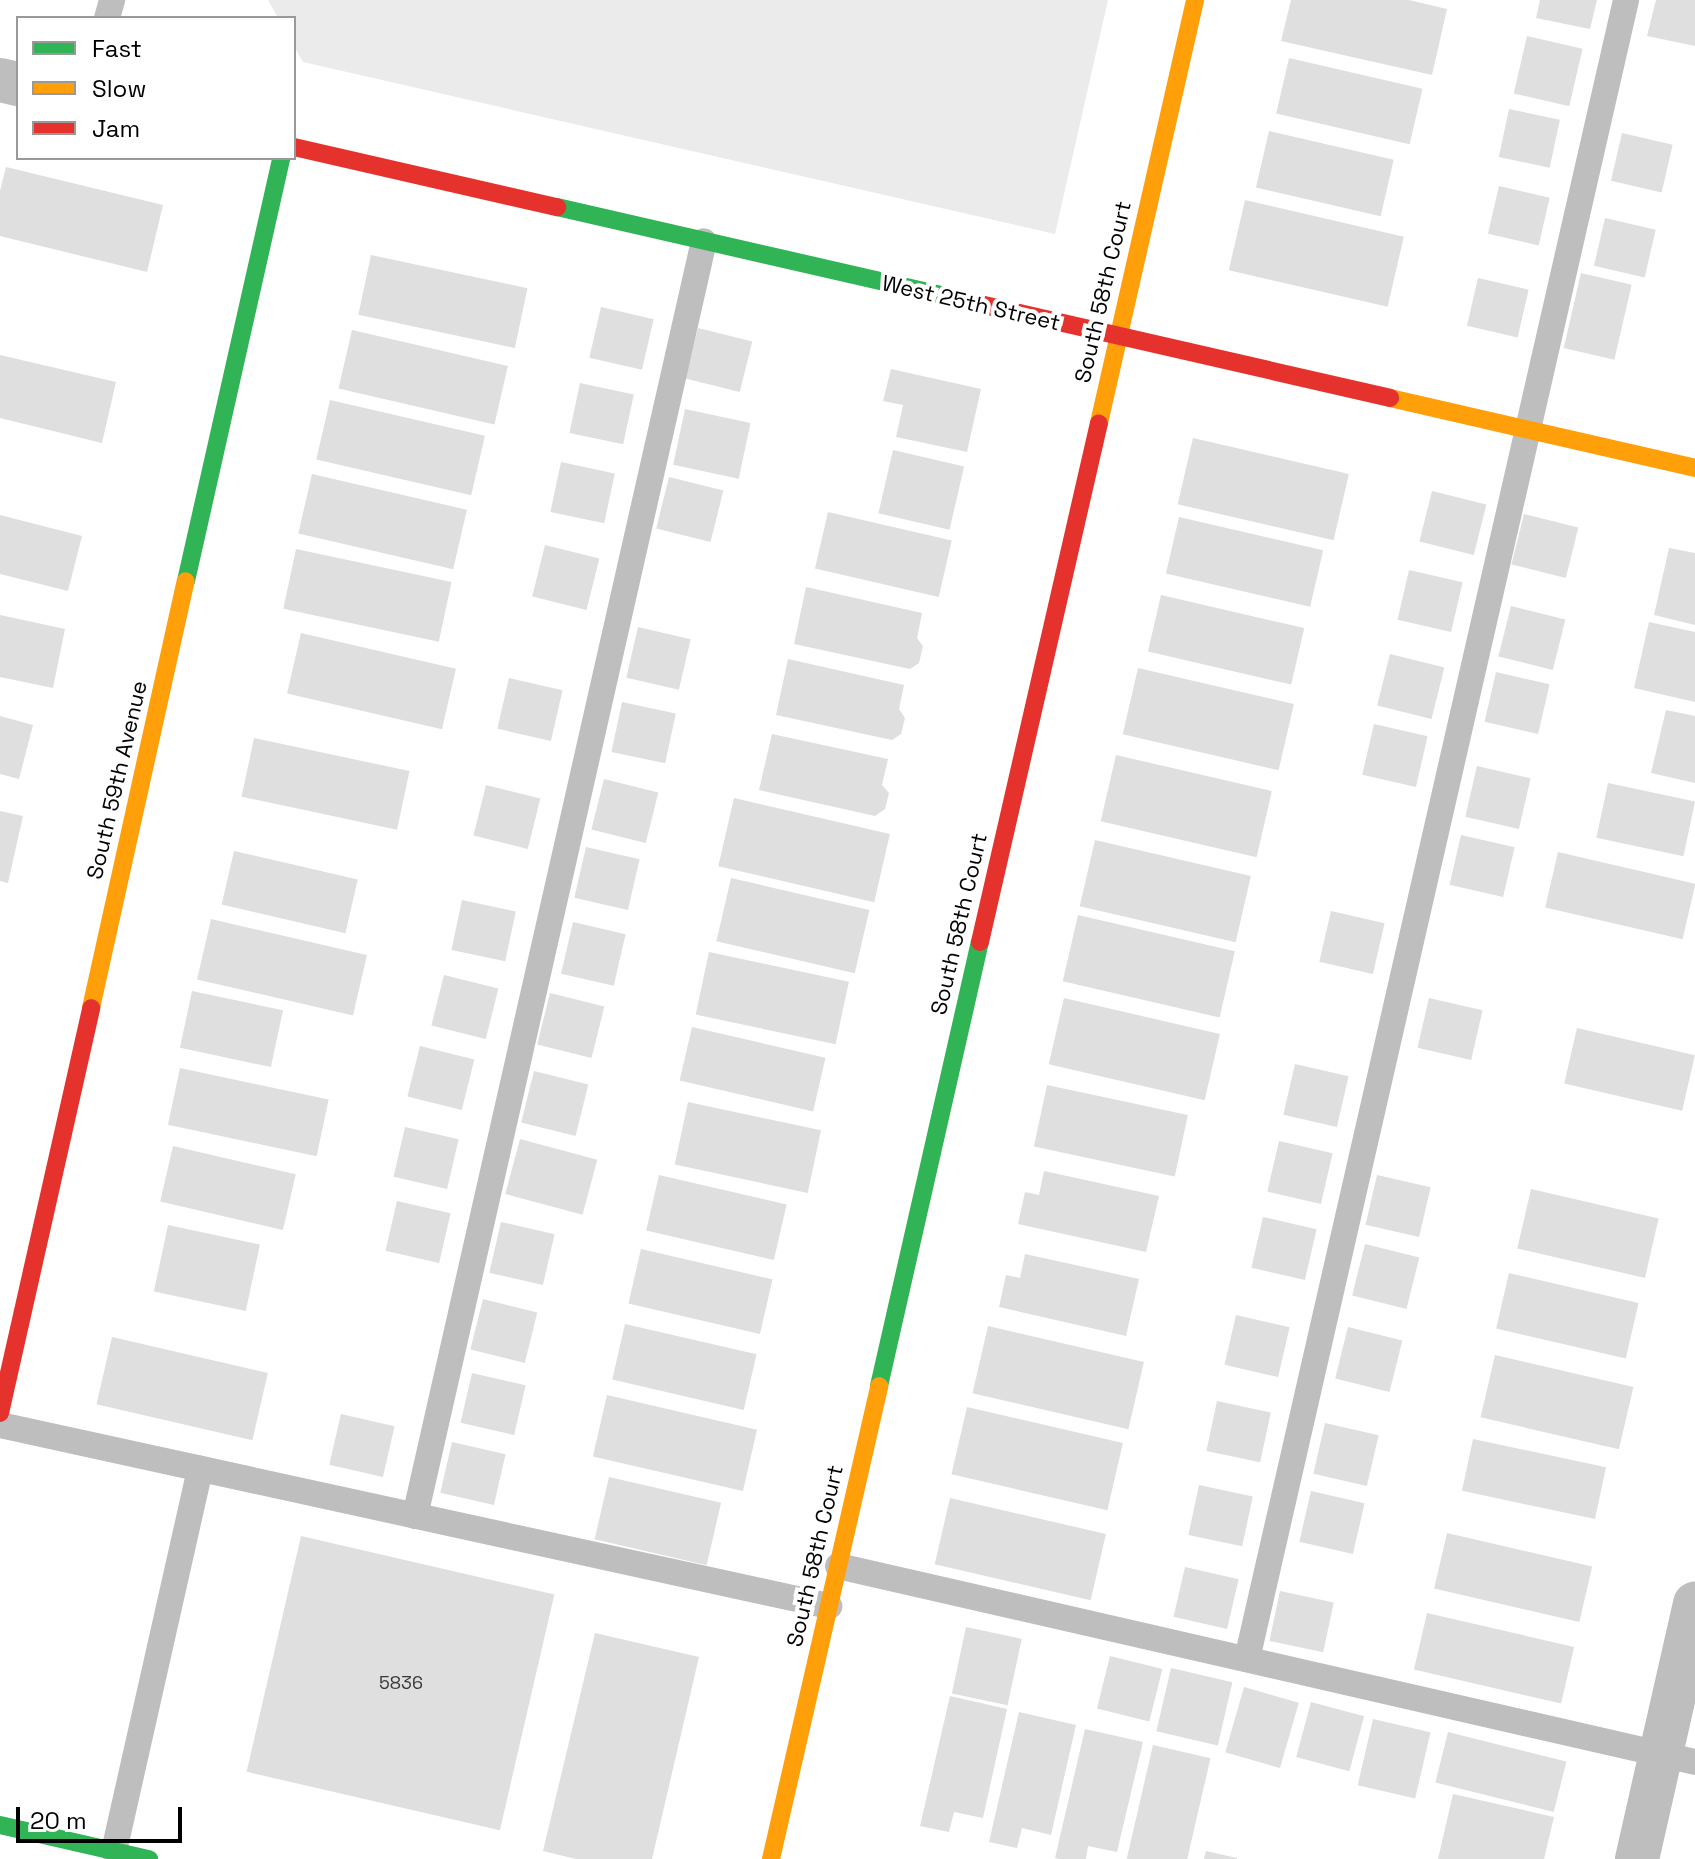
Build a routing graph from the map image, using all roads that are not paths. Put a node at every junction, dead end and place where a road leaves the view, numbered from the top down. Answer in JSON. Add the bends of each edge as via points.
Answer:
{"nodes":[{"id":1,"x":1195,"y":0,"type":"edge"},
{"id":2,"x":1626,"y":0,"type":"edge"},
{"id":3,"x":296,"y":147,"type":"edge"},
{"id":4,"x":281,"y":160,"type":"edge"},
{"id":5,"x":704,"y":241,"type":"junction"},
{"id":6,"x":1118,"y":336,"type":"junction"},
{"id":7,"x":1527,"y":430,"type":"junction"},
{"id":8,"x":1695,"y":468,"type":"edge"},
{"id":9,"x":4,"y":1378,"type":"edge"},
{"id":10,"x":0,"y":1413,"type":"edge"},
{"id":11,"x":0,"y":1425,"type":"edge"},
{"id":12,"x":200,"y":1469,"type":"junction"},
{"id":13,"x":415,"y":1516,"type":"junction"},
{"id":14,"x":838,"y":1566,"type":"junction"},
{"id":15,"x":1695,"y":1604,"type":"edge"},
{"id":16,"x":829,"y":1606,"type":"junction"},
{"id":17,"x":1247,"y":1659,"type":"junction"},
{"id":18,"x":1678,"y":1758,"type":"edge"},
{"id":19,"x":0,"y":1825,"type":"edge"},
{"id":20,"x":114,"y":1851,"type":"junction"},
{"id":21,"x":149,"y":1859,"type":"edge"},
{"id":22,"x":771,"y":1859,"type":"edge"},
{"id":23,"x":1637,"y":1859,"type":"edge"}],
"edges":[{"from":1,"to":6,"type":"street","name":"South 58th Court"},
{"from":2,"to":7,"type":"lane"},
{"from":3,"to":5,"type":"street","name":"West 25th Street"},
{"from":4,"to":9,"type":"street","name":"South 59th Avenue"},
{"from":5,"to":6,"type":"street","name":"West 25th Street"},
{"from":5,"to":13,"type":"lane"},
{"from":6,"to":7,"type":"street","name":"West 25th Street"},
{"from":6,"to":14,"type":"street","name":"South 58th Court"},
{"from":7,"to":8,"type":"street","name":"West 25th Street"},
{"from":7,"to":17,"type":"lane"},
{"from":9,"to":10,"type":"street","name":"South 59th Avenue"},
{"from":11,"to":12,"type":"lane"},
{"from":12,"to":13,"type":"lane"},
{"from":12,"to":20,"type":"lane"},
{"from":13,"to":16,"type":"lane"},
{"from":14,"to":16,"type":"street","name":"South 58th Court"},
{"from":14,"to":17,"type":"lane"},
{"from":15,"to":18,"type":"street"},
{"from":16,"to":22,"type":"street","name":"South 58th Court"},
{"from":17,"to":18,"type":"lane"},
{"from":18,"to":23,"type":"street"},
{"from":19,"to":20,"type":"street"},
{"from":20,"to":21,"type":"street"}]}
